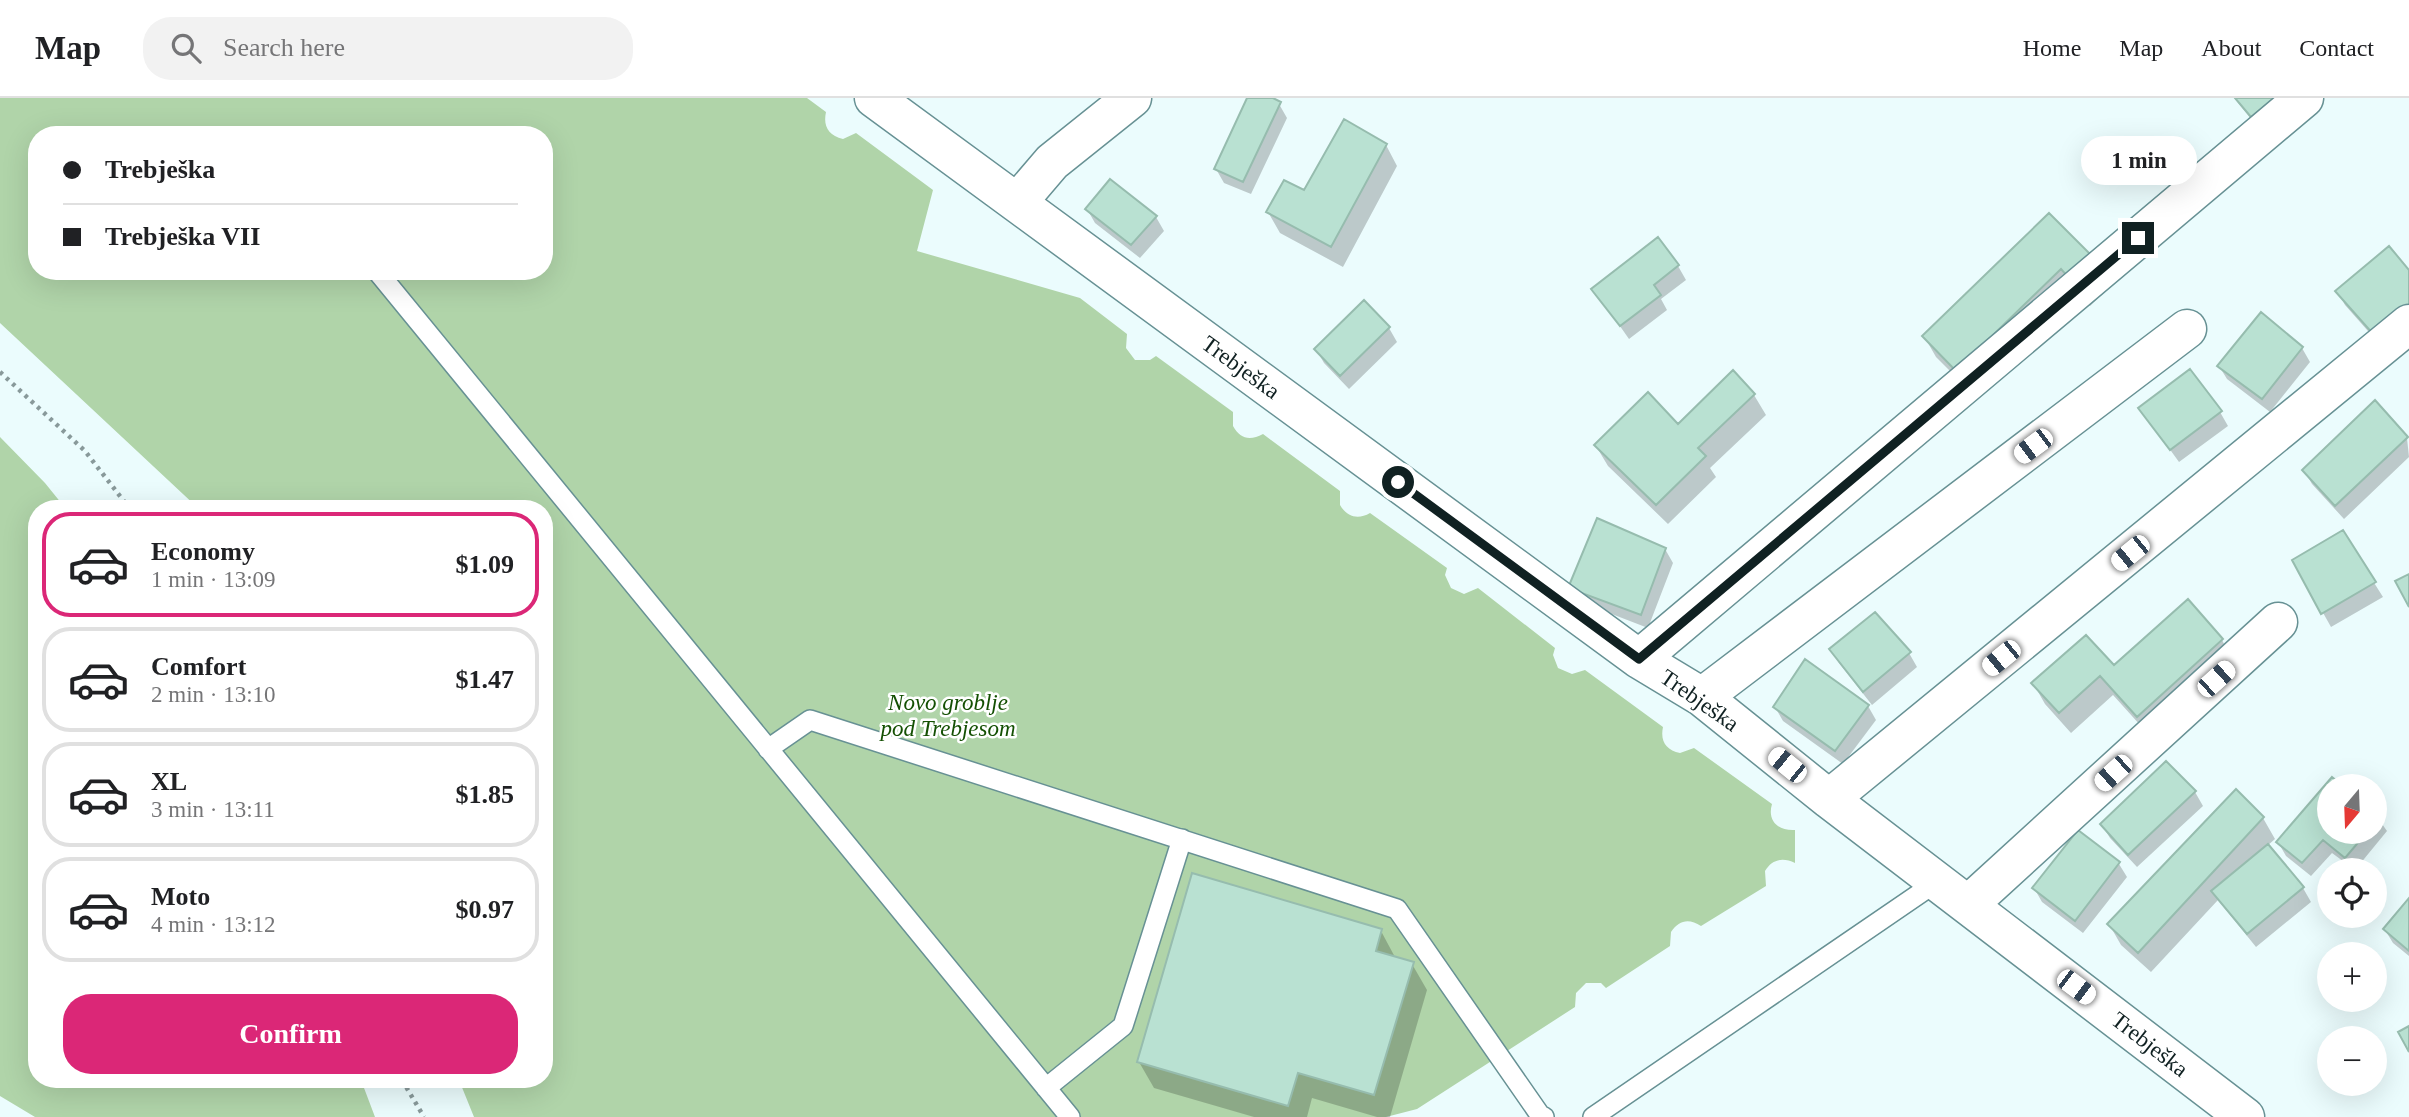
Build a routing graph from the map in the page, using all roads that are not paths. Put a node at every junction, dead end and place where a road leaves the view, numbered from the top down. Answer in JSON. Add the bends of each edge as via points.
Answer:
{"nodes":[{"id":1,"x":874,"y":98,"type":"edge"},
{"id":2,"x":1132,"y":98,"type":"edge"},
{"id":3,"x":2304,"y":98,"type":"edge"},
{"id":4,"x":1017,"y":203,"type":"junction"},
{"id":5,"x":384,"y":280,"type":"edge"},
{"id":6,"x":2409,"y":324,"type":"edge"},
{"id":7,"x":2187,"y":329,"type":"dead end"},
{"id":8,"x":2278,"y":622,"type":"dead end"},
{"id":9,"x":1639,"y":659,"type":"junction"},
{"id":10,"x":1702,"y":697,"type":"junction"},
{"id":11,"x":768,"y":749,"type":"junction"},
{"id":12,"x":1829,"y":799,"type":"junction"},
{"id":13,"x":1182,"y":839,"type":"junction"},
{"id":14,"x":1938,"y":881,"type":"junction"},
{"id":15,"x":1968,"y":905,"type":"junction"},
{"id":16,"x":1046,"y":1087,"type":"junction"},
{"id":17,"x":1070,"y":1117,"type":"edge"},
{"id":18,"x":1544,"y":1117,"type":"edge"},
{"id":19,"x":1593,"y":1117,"type":"edge"},
{"id":20,"x":2245,"y":1117,"type":"edge"}],
"edges":[{"from":1,"to":4,"type":"street","name":"Trebješka"},
{"from":2,"to":4,"type":"street","via":[[1052,162]]},
{"from":3,"to":9,"type":"street"},
{"from":4,"to":9,"type":"street","name":"Trebješka"},
{"from":5,"to":11,"type":"lane"},
{"from":6,"to":12,"type":"street"},
{"from":7,"to":10,"type":"street"},
{"from":8,"to":15,"type":"street"},
{"from":9,"to":10,"type":"street","name":"Trebješka"},
{"from":10,"to":12,"type":"street","name":"Trebješka"},
{"from":11,"to":13,"type":"lane","via":[[810,720]]},
{"from":11,"to":16,"type":"lane"},
{"from":12,"to":14,"type":"street","name":"Trebješka"},
{"from":13,"to":16,"type":"lane","via":[[1123,1026]]},
{"from":13,"to":18,"type":"lane","via":[[1397,909]]},
{"from":14,"to":15,"type":"street","name":"Trebješka"},
{"from":14,"to":19,"type":"lane"},
{"from":15,"to":20,"type":"street","name":"Trebješka"},
{"from":16,"to":17,"type":"lane"}]}
